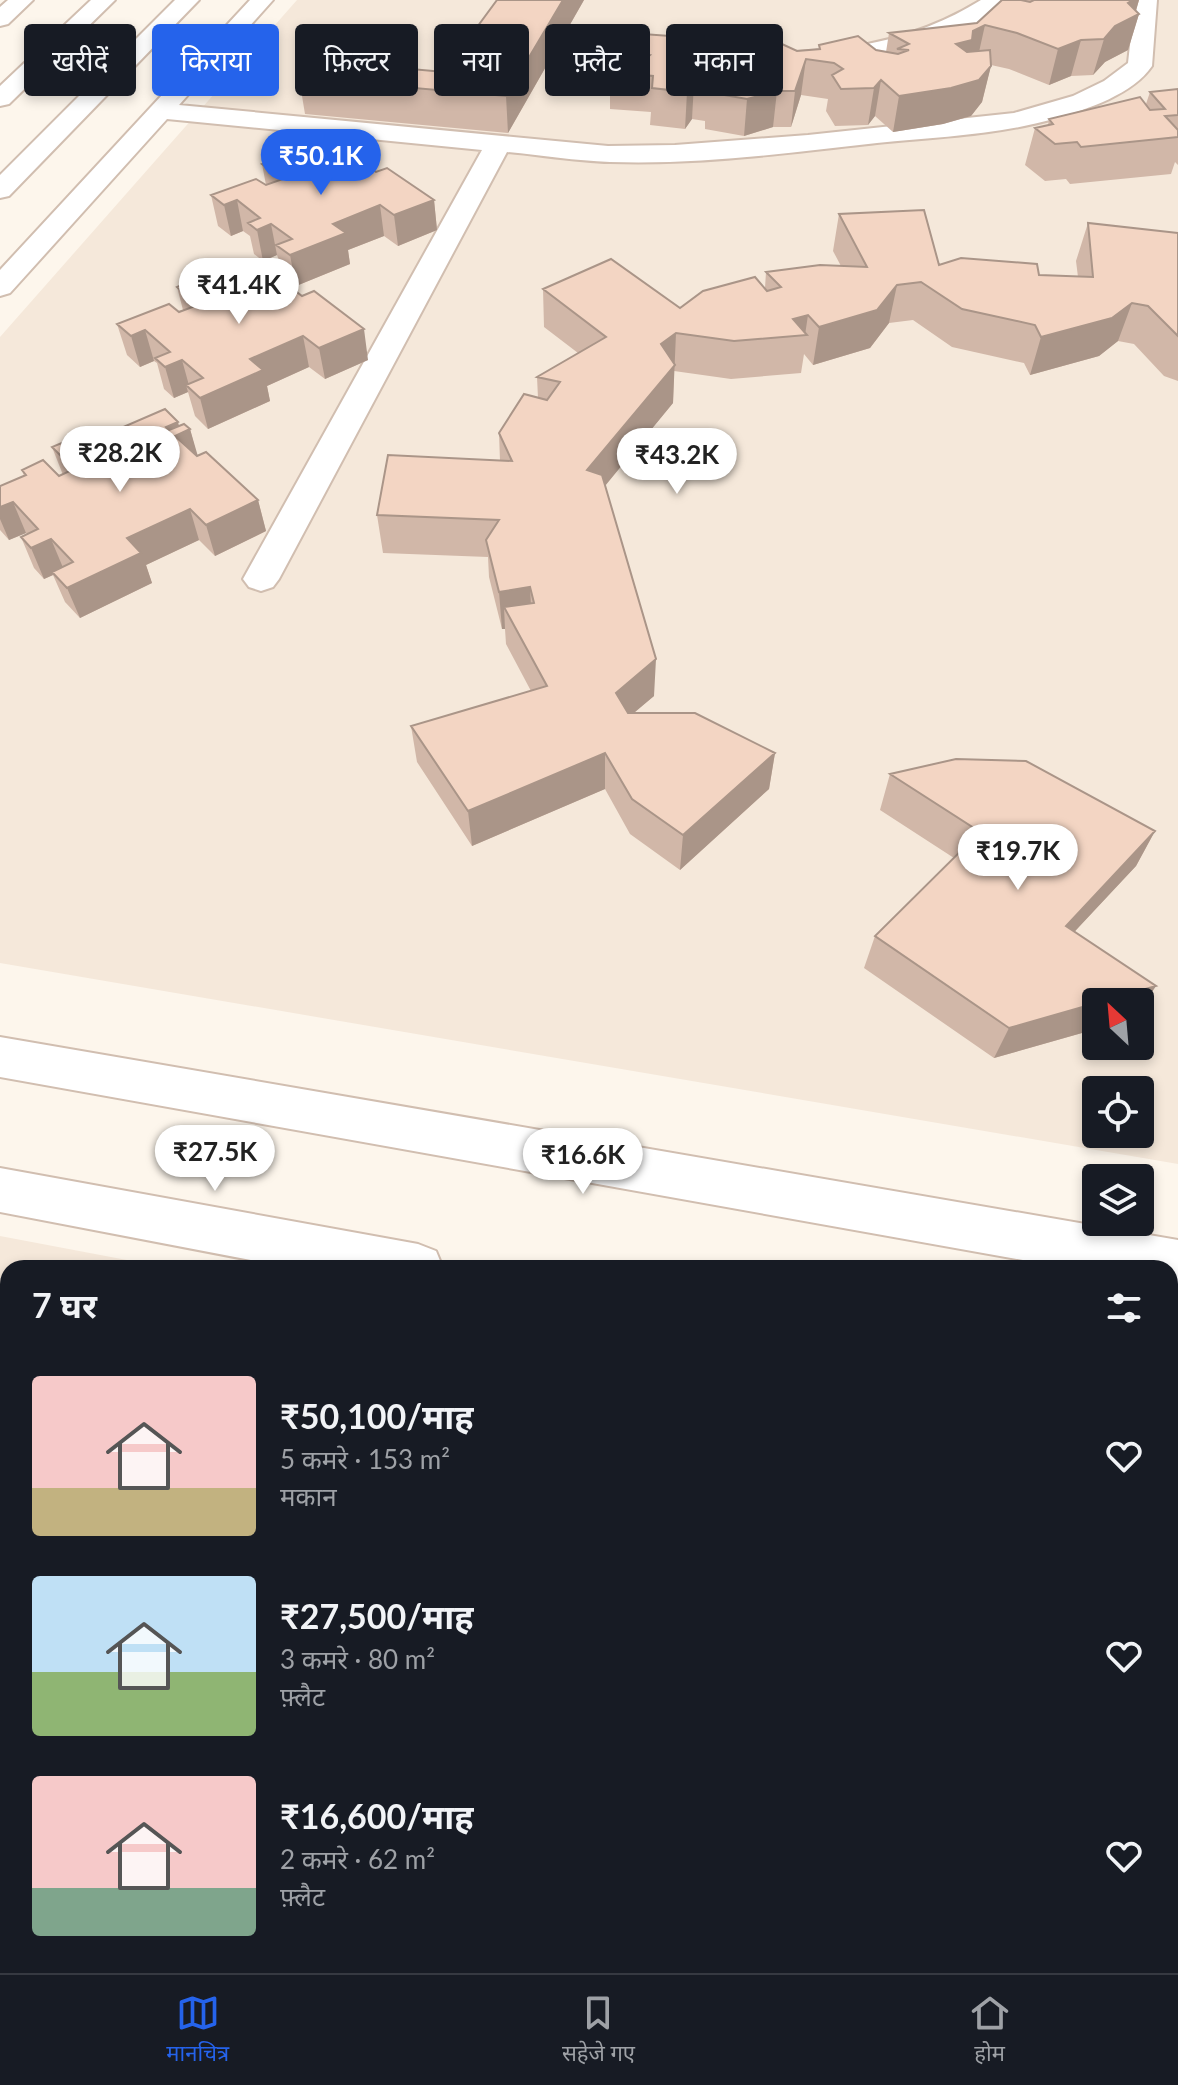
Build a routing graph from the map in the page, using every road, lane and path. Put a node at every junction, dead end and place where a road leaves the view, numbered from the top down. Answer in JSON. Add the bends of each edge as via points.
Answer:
{"nodes":[{"id":1,"x":22,"y":0,"type":"edge"},
{"id":2,"x":104,"y":0,"type":"edge"},
{"id":3,"x":188,"y":0,"type":"edge"},
{"id":4,"x":262,"y":0,"type":"edge"},
{"id":5,"x":997,"y":0,"type":"edge"},
{"id":6,"x":1146,"y":0,"type":"edge"},
{"id":7,"x":0,"y":19,"type":"edge"},
{"id":8,"x":663,"y":55,"type":"edge"},
{"id":9,"x":0,"y":99,"type":"edge"},
{"id":10,"x":161,"y":111,"type":"junction"},
{"id":11,"x":498,"y":144,"type":"junction"},
{"id":12,"x":0,"y":190,"type":"edge"},
{"id":13,"x":0,"y":287,"type":"edge"},
{"id":14,"x":261,"y":579,"type":"dead end"},
{"id":15,"x":0,"y":1057,"type":"edge"},
{"id":16,"x":0,"y":1190,"type":"edge"},
{"id":17,"x":375,"y":1260,"type":"edge"},
{"id":18,"x":1155,"y":1260,"type":"edge"}],
"edges":[{"from":1,"to":7,"type":"street"},
{"from":2,"to":9,"type":"street"},
{"from":3,"to":12,"type":"street"},
{"from":4,"to":10,"type":"street"},
{"from":5,"to":8,"type":"street","via":[[938,33],[877,51],[802,62]]},
{"from":6,"to":11,"type":"street","via":[[1144,55],[1121,83],[1050,111],[1006,121],[677,154]]},
{"from":10,"to":11,"type":"street"},
{"from":10,"to":13,"type":"street"},
{"from":11,"to":14,"type":"street"},
{"from":15,"to":18,"type":"street"},
{"from":16,"to":17,"type":"street"}]}
